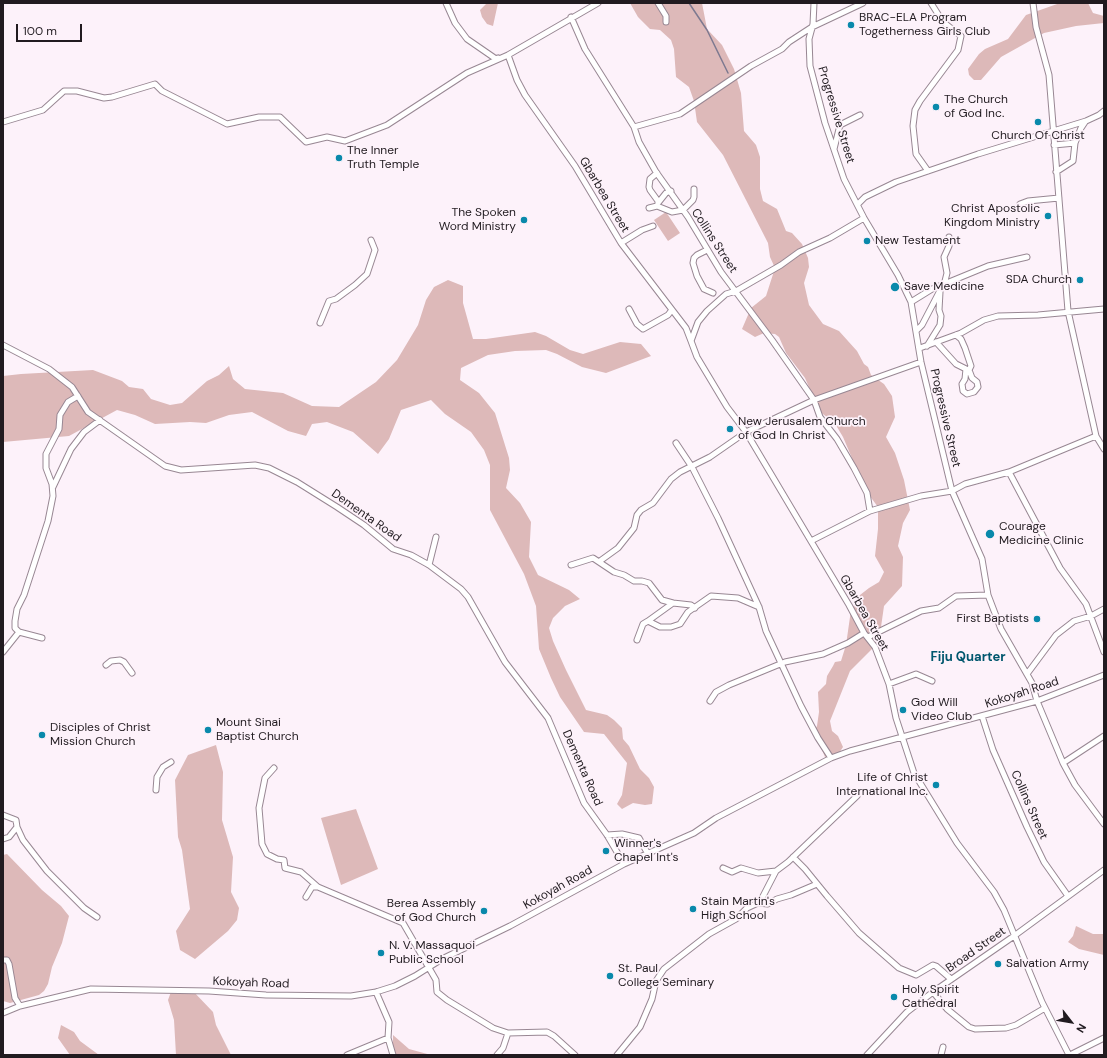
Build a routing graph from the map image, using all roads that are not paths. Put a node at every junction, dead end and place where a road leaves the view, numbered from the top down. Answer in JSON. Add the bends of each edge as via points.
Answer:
{"nodes":[{"id":1,"x":446,"y":3,"type":"edge"},
{"id":2,"x":598,"y":3,"type":"edge"},
{"id":3,"x":658,"y":3,"type":"edge"},
{"id":4,"x":814,"y":3,"type":"edge"},
{"id":5,"x":863,"y":3,"type":"edge"},
{"id":6,"x":931,"y":3,"type":"edge"},
{"id":7,"x":1033,"y":3,"type":"edge"},
{"id":8,"x":571,"y":17,"type":"junction"},
{"id":9,"x":666,"y":22,"type":"dead end"},
{"id":10,"x":812,"y":27,"type":"junction"},
{"id":11,"x":506,"y":55,"type":"junction"},
{"id":12,"x":1104,"y":111,"type":"edge"},
{"id":13,"x":860,"y":115,"type":"dead end"},
{"id":14,"x":1086,"y":121,"type":"junction"},
{"id":15,"x":3,"y":122,"type":"edge"},
{"id":16,"x":634,"y":127,"type":"junction"},
{"id":17,"x":1054,"y":131,"type":"junction"},
{"id":18,"x":1076,"y":143,"type":"junction"},
{"id":19,"x":1054,"y":145,"type":"junction"},
{"id":20,"x":834,"y":149,"type":"junction"},
{"id":21,"x":928,"y":171,"type":"junction"},
{"id":22,"x":1056,"y":172,"type":"junction"},
{"id":23,"x":657,"y":173,"type":"junction"},
{"id":24,"x":694,"y":189,"type":"dead end"},
{"id":25,"x":671,"y":191,"type":"junction"},
{"id":26,"x":1059,"y":198,"type":"junction"},
{"id":27,"x":657,"y":204,"type":"junction"},
{"id":28,"x":858,"y":204,"type":"junction"},
{"id":29,"x":1020,"y":204,"type":"dead end"},
{"id":30,"x":648,"y":208,"type":"dead end"},
{"id":31,"x":683,"y":210,"type":"junction"},
{"id":32,"x":864,"y":218,"type":"junction"},
{"id":33,"x":653,"y":226,"type":"dead end"},
{"id":34,"x":949,"y":237,"type":"dead end"},
{"id":35,"x":371,"y":240,"type":"dead end"},
{"id":36,"x":622,"y":243,"type":"junction"},
{"id":37,"x":707,"y":250,"type":"junction"},
{"id":38,"x":1027,"y":257,"type":"dead end"},
{"id":39,"x":942,"y":287,"type":"junction"},
{"id":40,"x":736,"y":291,"type":"junction"},
{"id":41,"x":713,"y":293,"type":"dead end"},
{"id":42,"x":911,"y":302,"type":"junction"},
{"id":43,"x":932,"y":304,"type":"junction"},
{"id":44,"x":629,"y":309,"type":"dead end"},
{"id":45,"x":1104,"y":309,"type":"edge"},
{"id":46,"x":938,"y":310,"type":"junction"},
{"id":47,"x":671,"y":311,"type":"junction"},
{"id":48,"x":1068,"y":311,"type":"junction"},
{"id":49,"x":320,"y":323,"type":"dead end"},
{"id":50,"x":917,"y":330,"type":"junction"},
{"id":51,"x":956,"y":334,"type":"junction"},
{"id":52,"x":692,"y":341,"type":"junction"},
{"id":53,"x":936,"y":342,"type":"junction"},
{"id":54,"x":3,"y":345,"type":"edge"},
{"id":55,"x":927,"y":346,"type":"junction"},
{"id":56,"x":920,"y":348,"type":"junction"},
{"id":57,"x":921,"y":362,"type":"junction"},
{"id":58,"x":78,"y":396,"type":"junction"},
{"id":59,"x":814,"y":400,"type":"junction"},
{"id":60,"x":100,"y":420,"type":"junction"},
{"id":61,"x":746,"y":432,"type":"junction"},
{"id":62,"x":1096,"y":436,"type":"junction"},
{"id":63,"x":676,"y":443,"type":"dead end"},
{"id":64,"x":1104,"y":449,"type":"edge"},
{"id":65,"x":692,"y":467,"type":"junction"},
{"id":66,"x":1009,"y":472,"type":"junction"},
{"id":67,"x":52,"y":488,"type":"junction"},
{"id":68,"x":952,"y":491,"type":"junction"},
{"id":69,"x":870,"y":511,"type":"junction"},
{"id":70,"x":436,"y":537,"type":"dead end"},
{"id":71,"x":811,"y":541,"type":"junction"},
{"id":72,"x":600,"y":561,"type":"junction"},
{"id":73,"x":429,"y":565,"type":"junction"},
{"id":74,"x":571,"y":565,"type":"dead end"},
{"id":75,"x":988,"y":595,"type":"junction"},
{"id":76,"x":673,"y":603,"type":"junction"},
{"id":77,"x":759,"y":607,"type":"junction"},
{"id":78,"x":695,"y":608,"type":"junction"},
{"id":79,"x":1104,"y":609,"type":"edge"},
{"id":80,"x":1091,"y":616,"type":"junction"},
{"id":81,"x":648,"y":621,"type":"junction"},
{"id":82,"x":19,"y":632,"type":"junction"},
{"id":83,"x":866,"y":635,"type":"junction"},
{"id":84,"x":42,"y":638,"type":"dead end"},
{"id":85,"x":637,"y":640,"type":"dead end"},
{"id":86,"x":3,"y":652,"type":"edge"},
{"id":87,"x":1104,"y":652,"type":"edge"},
{"id":88,"x":782,"y":664,"type":"junction"},
{"id":89,"x":106,"y":665,"type":"dead end"},
{"id":90,"x":132,"y":673,"type":"dead end"},
{"id":91,"x":1028,"y":674,"type":"junction"},
{"id":92,"x":1104,"y":675,"type":"edge"},
{"id":93,"x":932,"y":681,"type":"dead end"},
{"id":94,"x":889,"y":684,"type":"junction"},
{"id":95,"x":1037,"y":700,"type":"junction"},
{"id":96,"x":710,"y":701,"type":"dead end"},
{"id":97,"x":982,"y":716,"type":"junction"},
{"id":98,"x":1104,"y":736,"type":"edge"},
{"id":99,"x":902,"y":738,"type":"junction"},
{"id":100,"x":831,"y":758,"type":"junction"},
{"id":101,"x":171,"y":762,"type":"dead end"},
{"id":102,"x":1063,"y":763,"type":"junction"},
{"id":103,"x":274,"y":768,"type":"dead end"},
{"id":104,"x":156,"y":790,"type":"dead end"},
{"id":105,"x":857,"y":796,"type":"dead end"},
{"id":106,"x":3,"y":815,"type":"edge"},
{"id":107,"x":1104,"y":824,"type":"edge"},
{"id":108,"x":17,"y":827,"type":"junction"},
{"id":109,"x":607,"y":835,"type":"junction"},
{"id":110,"x":3,"y":839,"type":"edge"},
{"id":111,"x":648,"y":854,"type":"junction"},
{"id":112,"x":793,"y":857,"type":"junction"},
{"id":113,"x":624,"y":864,"type":"junction"},
{"id":114,"x":723,"y":868,"type":"dead end"},
{"id":115,"x":1104,"y":870,"type":"edge"},
{"id":116,"x":776,"y":871,"type":"junction"},
{"id":117,"x":817,"y":884,"type":"junction"},
{"id":118,"x":318,"y":886,"type":"junction"},
{"id":119,"x":1068,"y":896,"type":"junction"},
{"id":120,"x":306,"y":897,"type":"dead end"},
{"id":121,"x":758,"y":903,"type":"junction"},
{"id":122,"x":97,"y":917,"type":"dead end"},
{"id":123,"x":1014,"y":936,"type":"junction"},
{"id":124,"x":3,"y":960,"type":"edge"},
{"id":125,"x":428,"y":967,"type":"junction"},
{"id":126,"x":951,"y":979,"type":"junction"},
{"id":127,"x":376,"y":992,"type":"junction"},
{"id":128,"x":933,"y":992,"type":"junction"},
{"id":129,"x":20,"y":1006,"type":"junction"},
{"id":130,"x":1045,"y":1008,"type":"junction"},
{"id":131,"x":3,"y":1013,"type":"edge"},
{"id":132,"x":508,"y":1033,"type":"junction"},
{"id":133,"x":388,"y":1038,"type":"junction"},
{"id":134,"x":1104,"y":1038,"type":"edge"},
{"id":135,"x":943,"y":1047,"type":"dead end"},
{"id":136,"x":347,"y":1055,"type":"edge"},
{"id":137,"x":394,"y":1055,"type":"edge"},
{"id":138,"x":497,"y":1055,"type":"edge"},
{"id":139,"x":575,"y":1055,"type":"edge"},
{"id":140,"x":617,"y":1055,"type":"edge"},
{"id":141,"x":867,"y":1055,"type":"edge"},
{"id":142,"x":942,"y":1055,"type":"edge"},
{"id":143,"x":1069,"y":1055,"type":"edge"}],
"edges":[{"from":1,"to":11,"type":"street","via":[[455,23],[467,39],[496,59]]},
{"from":2,"to":8,"type":"street","via":[[576,17]]},
{"from":3,"to":9,"type":"street","via":[[666,16]]},
{"from":4,"to":10,"type":"street","name":"Progressive Street"},
{"from":5,"to":10,"type":"street"},
{"from":6,"to":21,"type":"street","via":[[943,22],[961,36],[958,50],[915,110],[913,126],[916,154]]},
{"from":7,"to":17,"type":"street","via":[[1036,27],[1049,76]]},
{"from":8,"to":11,"type":"street"},
{"from":8,"to":16,"type":"street","name":"Collins Street","via":[[585,49]]},
{"from":10,"to":16,"type":"street","via":[[680,114]]},
{"from":10,"to":20,"type":"street","name":"Progressive Street","via":[[809,39],[810,66]]},
{"from":11,"to":15,"type":"street","via":[[467,73],[387,125],[345,141],[328,137],[306,142],[280,117],[259,117],[227,124],[162,91],[155,84],[112,97],[64,91],[43,110]]},
{"from":11,"to":36,"type":"street","name":"Gbarbea Street","via":[[525,95],[575,166]]},
{"from":12,"to":14,"type":"street"},
{"from":13,"to":20,"type":"street","via":[[840,125]]},
{"from":14,"to":17,"type":"street"},
{"from":14,"to":18,"type":"street"},
{"from":16,"to":23,"type":"street","name":"Collins Street","via":[[639,142]]},
{"from":17,"to":19,"type":"street"},
{"from":17,"to":21,"type":"street"},
{"from":18,"to":19,"type":"street"},
{"from":18,"to":22,"type":"street","via":[[1073,161]]},
{"from":19,"to":22,"type":"street"},
{"from":20,"to":28,"type":"street","name":"Progressive Street","via":[[844,179]]},
{"from":21,"to":28,"type":"street","via":[[876,190]]},
{"from":22,"to":26,"type":"street"},
{"from":23,"to":25,"type":"street","name":"Collins Street"},
{"from":23,"to":27,"type":"street","via":[[650,179],[649,187]]},
{"from":24,"to":31,"type":"street","via":[[693,200]]},
{"from":25,"to":27,"type":"street"},
{"from":25,"to":31,"type":"street","name":"Collins Street"},
{"from":26,"to":29,"type":"street"},
{"from":26,"to":48,"type":"street"},
{"from":27,"to":30,"type":"street"},
{"from":27,"to":31,"type":"street","via":[[672,212]]},
{"from":28,"to":32,"type":"street","name":"Progressive Street"},
{"from":31,"to":37,"type":"street","name":"Collins Street"},
{"from":32,"to":40,"type":"street","via":[[830,238],[793,255],[781,265]]},
{"from":32,"to":42,"type":"street","name":"Progressive Street"},
{"from":33,"to":36,"type":"street"},
{"from":34,"to":39,"type":"street","via":[[949,246],[944,257],[947,273]]},
{"from":35,"to":49,"type":"street","via":[[375,250],[367,274],[336,299],[329,301]]},
{"from":36,"to":47,"type":"street","name":"Gbarbea Street"},
{"from":37,"to":40,"type":"street","name":"Collins Street","via":[[720,272]]},
{"from":37,"to":41,"type":"street","via":[[694,258],[693,264],[704,289]]},
{"from":38,"to":39,"type":"street","via":[[996,263]]},
{"from":39,"to":42,"type":"street"},
{"from":39,"to":43,"type":"street"},
{"from":39,"to":46,"type":"street"},
{"from":40,"to":52,"type":"street","via":[[726,294],[707,310],[698,322]]},
{"from":40,"to":59,"type":"street","name":"Collins Street"},
{"from":42,"to":50,"type":"street","name":"Progressive Street"},
{"from":43,"to":46,"type":"street"},
{"from":43,"to":50,"type":"street"},
{"from":44,"to":47,"type":"street","via":[[637,324],[643,329]]},
{"from":45,"to":48,"type":"street"},
{"from":46,"to":55,"type":"street","via":[[941,316],[940,325]]},
{"from":47,"to":52,"type":"street","name":"Gbarbea Street","via":[[686,328]]},
{"from":48,"to":51,"type":"street","via":[[998,316]]},
{"from":48,"to":62,"type":"street"},
{"from":50,"to":56,"type":"street","name":"Progressive Street"},
{"from":51,"to":53,"type":"street"},
{"from":51,"to":53,"type":"street","via":[[965,348],[972,378],[977,382],[978,387],[974,392],[967,394],[963,391],[966,369],[956,364]]},
{"from":52,"to":61,"type":"street","name":"Gbarbea Street","via":[[701,364],[727,407]]},
{"from":53,"to":55,"type":"street"},
{"from":54,"to":58,"type":"street","name":"Dementa Road","via":[[49,369],[72,387]]},
{"from":55,"to":56,"type":"street"},
{"from":56,"to":57,"type":"street","name":"Progressive Street"},
{"from":57,"to":59,"type":"street"},
{"from":57,"to":68,"type":"street","name":"Progressive Street"},
{"from":58,"to":60,"type":"street","name":"Dementa Road","via":[[88,412]]},
{"from":58,"to":67,"type":"street","via":[[68,402],[60,415],[59,428],[46,454],[46,468]]},
{"from":59,"to":61,"type":"street"},
{"from":59,"to":69,"type":"street","name":"Collins Street","via":[[820,417],[854,468],[866,493]]},
{"from":60,"to":67,"type":"street","via":[[84,432],[71,449]]},
{"from":60,"to":73,"type":"street","name":"Dementa Road","via":[[165,466],[181,470],[255,465],[269,468],[338,507],[364,524],[393,549]]},
{"from":61,"to":65,"type":"street"},
{"from":61,"to":71,"type":"street","name":"Gbarbea Street"},
{"from":62,"to":64,"type":"street"},
{"from":62,"to":66,"type":"street"},
{"from":63,"to":65,"type":"street"},
{"from":65,"to":72,"type":"street","via":[[671,479],[653,504],[637,515],[629,536]]},
{"from":65,"to":77,"type":"street"},
{"from":66,"to":68,"type":"street","via":[[964,484]]},
{"from":66,"to":80,"type":"street","via":[[1043,539],[1060,568],[1083,598]]},
{"from":67,"to":82,"type":"street","via":[[48,521],[17,609],[15,628]]},
{"from":68,"to":69,"type":"street","via":[[921,496]]},
{"from":68,"to":75,"type":"street","name":"Progressive Street","via":[[982,559]]},
{"from":69,"to":71,"type":"street"},
{"from":70,"to":73,"type":"street"},
{"from":71,"to":83,"type":"street","name":"Gbarbea Street"},
{"from":72,"to":74,"type":"street","via":[[593,558]]},
{"from":72,"to":76,"type":"street","via":[[614,572],[634,581],[649,583],[662,600]]},
{"from":73,"to":109,"type":"street","name":"Dementa Road","via":[[468,597],[506,662],[548,718],[584,803]]},
{"from":75,"to":83,"type":"street","via":[[956,596],[939,608],[922,612]]},
{"from":75,"to":91,"type":"street","name":"Progressive Street","via":[[1001,629]]},
{"from":76,"to":78,"type":"street","via":[[691,605]]},
{"from":76,"to":81,"type":"street"},
{"from":77,"to":78,"type":"street","via":[[738,598],[711,596]]},
{"from":77,"to":88,"type":"street","via":[[766,631]]},
{"from":78,"to":81,"type":"street","via":[[688,612],[680,624],[671,627],[660,627]]},
{"from":79,"to":80,"type":"street"},
{"from":80,"to":87,"type":"street"},
{"from":80,"to":91,"type":"street","via":[[1074,621],[1056,635]]},
{"from":81,"to":85,"type":"street","via":[[643,624]]},
{"from":82,"to":84,"type":"street"},
{"from":82,"to":86,"type":"street"},
{"from":83,"to":88,"type":"street","via":[[823,654]]},
{"from":83,"to":94,"type":"street","name":"Gbarbea Street","via":[[875,647]]},
{"from":88,"to":96,"type":"street","via":[[729,685],[716,692]]},
{"from":88,"to":100,"type":"street","via":[[818,738]]},
{"from":89,"to":90,"type":"street","via":[[111,661],[120,660]]},
{"from":91,"to":95,"type":"street","name":"Progressive Street"},
{"from":92,"to":95,"type":"street","name":"Kokoyah Road"},
{"from":93,"to":94,"type":"street","via":[[916,674]]},
{"from":94,"to":99,"type":"street","name":"Gbarbea Street"},
{"from":95,"to":97,"type":"street","name":"Kokoyah Road"},
{"from":95,"to":102,"type":"street","name":"Progressive Street"},
{"from":97,"to":99,"type":"street","name":"Kokoyah Road"},
{"from":97,"to":119,"type":"street","name":"Collins Street","via":[[993,750],[1027,827],[1044,862]]},
{"from":98,"to":102,"type":"street"},
{"from":99,"to":100,"type":"street","name":"Kokoyah Road"},
{"from":99,"to":123,"type":"street","name":"Gbarbea Street","via":[[914,773],[957,843],[994,892]]},
{"from":100,"to":111,"type":"street","name":"Kokoyah Road","via":[[716,818],[694,833]]},
{"from":101,"to":104,"type":"street","via":[[163,767],[157,777]]},
{"from":102,"to":107,"type":"street","name":"Progressive Street","via":[[1078,790]]},
{"from":103,"to":118,"type":"street","via":[[265,778],[262,790],[262,844],[267,854],[284,860],[285,868],[301,872]]},
{"from":105,"to":112,"type":"street"},
{"from":106,"to":108,"type":"street","via":[[16,820]]},
{"from":108,"to":110,"type":"street","via":[[9,837]]},
{"from":108,"to":122,"type":"street","via":[[23,840],[47,871],[84,908]]},
{"from":109,"to":111,"type":"street","via":[[622,834],[639,838]]},
{"from":109,"to":113,"type":"street","name":"Dementa Road"},
{"from":111,"to":113,"type":"street","name":"Kokoyah Road"},
{"from":112,"to":116,"type":"street"},
{"from":112,"to":117,"type":"street"},
{"from":113,"to":125,"type":"street","name":"Kokoyah Road"},
{"from":114,"to":116,"type":"street","via":[[732,872],[741,868],[758,873]]},
{"from":115,"to":119,"type":"street","name":"Broad Street"},
{"from":116,"to":121,"type":"street"},
{"from":117,"to":121,"type":"street","via":[[768,904]]},
{"from":117,"to":126,"type":"street","via":[[860,933],[899,968],[916,975],[933,965]]},
{"from":118,"to":120,"type":"street","via":[[312,887]]},
{"from":118,"to":125,"type":"street","via":[[403,923]]},
{"from":119,"to":123,"type":"street","name":"Broad Street"},
{"from":121,"to":140,"type":"street","via":[[747,908],[736,919],[710,934],[664,969],[656,981],[652,999],[640,1027]]},
{"from":123,"to":126,"type":"street","name":"Broad Street"},
{"from":123,"to":130,"type":"street","name":"Gbarbea Street"},
{"from":124,"to":129,"type":"street","via":[[7,960],[9,964],[15,998]]},
{"from":125,"to":127,"type":"street","name":"Kokoyah Road","via":[[395,986]]},
{"from":125,"to":132,"type":"street","via":[[436,980],[437,992],[493,1028]]},
{"from":126,"to":128,"type":"street","name":"Broad Street"},
{"from":127,"to":129,"type":"street","name":"Kokoyah Road","via":[[351,996],[91,989]]},
{"from":127,"to":133,"type":"street","via":[[389,1022]]},
{"from":128,"to":130,"type":"street","via":[[947,1009],[975,1029],[1006,1028],[1016,1025]]},
{"from":128,"to":141,"type":"street","name":"Broad Street","via":[[907,1012]]},
{"from":129,"to":131,"type":"street","name":"Kokoyah Road"},
{"from":130,"to":143,"type":"street","name":"Gbarbea Street"},
{"from":132,"to":138,"type":"street","via":[[503,1048]]},
{"from":132,"to":139,"type":"street","via":[[547,1032]]},
{"from":133,"to":136,"type":"street"},
{"from":133,"to":137,"type":"street"},
{"from":134,"to":143,"type":"street"},
{"from":135,"to":142,"type":"street"}]}
